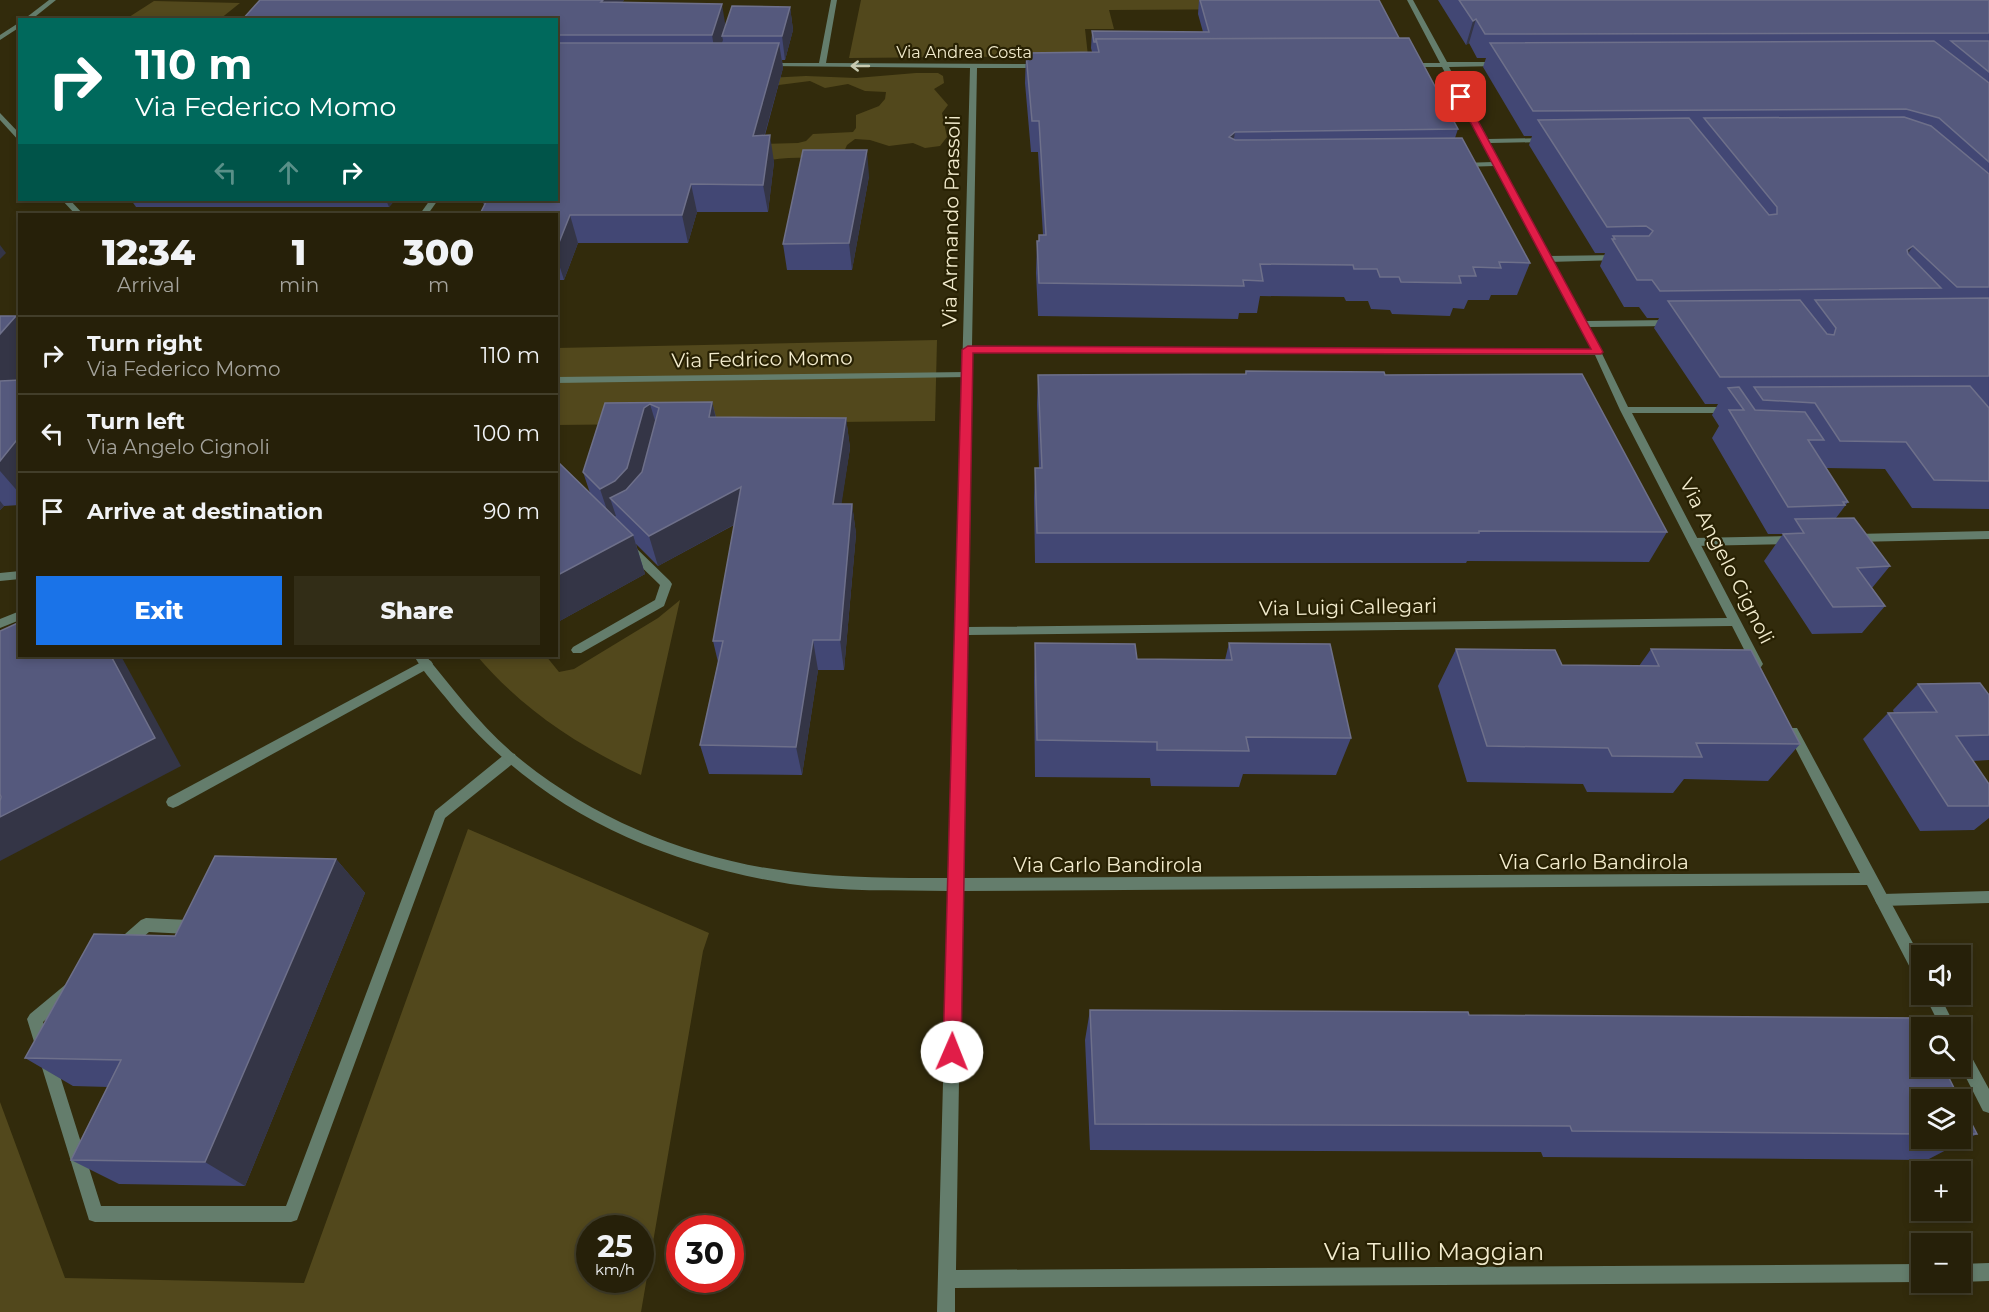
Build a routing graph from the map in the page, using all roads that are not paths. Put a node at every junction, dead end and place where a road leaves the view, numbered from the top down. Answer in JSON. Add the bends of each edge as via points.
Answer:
{"nodes":[{"id":1,"x":53,"y":0,"type":"edge"},
{"id":2,"x":834,"y":0,"type":"edge"},
{"id":3,"x":1410,"y":0,"type":"edge"},
{"id":4,"x":29,"y":18,"type":"edge"},
{"id":5,"x":18,"y":25,"type":"edge"},
{"id":6,"x":0,"y":38,"type":"edge"},
{"id":7,"x":1504,"y":64,"type":"edge"},
{"id":8,"x":765,"y":65,"type":"edge"},
{"id":9,"x":1397,"y":65,"type":"edge"},
{"id":10,"x":1444,"y":65,"type":"junction"},
{"id":11,"x":822,"y":66,"type":"junction"},
{"id":12,"x":974,"y":66,"type":"junction"},
{"id":13,"x":1045,"y":66,"type":"edge"},
{"id":14,"x":0,"y":115,"type":"edge"},
{"id":15,"x":18,"y":138,"type":"edge"},
{"id":16,"x":1554,"y":140,"type":"edge"},
{"id":17,"x":1485,"y":141,"type":"junction"},
{"id":18,"x":1497,"y":164,"type":"junction"},
{"id":19,"x":1451,"y":165,"type":"edge"},
{"id":20,"x":67,"y":201,"type":"edge"},
{"id":21,"x":77,"y":213,"type":"edge"},
{"id":22,"x":1624,"y":258,"type":"edge"},
{"id":23,"x":1548,"y":259,"type":"junction"},
{"id":24,"x":1685,"y":323,"type":"edge"},
{"id":25,"x":1582,"y":324,"type":"junction"},
{"id":26,"x":968,"y":350,"type":"junction"},
{"id":27,"x":1598,"y":352,"type":"junction"},
{"id":28,"x":967,"y":375,"type":"junction"},
{"id":29,"x":558,"y":380,"type":"edge"},
{"id":30,"x":1625,"y":410,"type":"junction"},
{"id":31,"x":1728,"y":410,"type":"junction"},
{"id":32,"x":1740,"y":410,"type":"edge"},
{"id":33,"x":1736,"y":422,"type":"edge"},
{"id":34,"x":617,"y":535,"type":"edge"},
{"id":35,"x":1989,"y":535,"type":"edge"},
{"id":36,"x":1847,"y":538,"type":"edge"},
{"id":37,"x":1799,"y":540,"type":"edge"},
{"id":38,"x":1694,"y":542,"type":"junction"},
{"id":39,"x":18,"y":575,"type":"edge"},
{"id":40,"x":0,"y":577,"type":"edge"},
{"id":41,"x":18,"y":616,"type":"edge"},
{"id":42,"x":1735,"y":622,"type":"junction"},
{"id":43,"x":0,"y":624,"type":"edge"},
{"id":44,"x":962,"y":630,"type":"junction"},
{"id":45,"x":577,"y":650,"type":"dead end"},
{"id":46,"x":423,"y":660,"type":"edge"},
{"id":47,"x":1762,"y":674,"type":"edge"},
{"id":48,"x":1790,"y":726,"type":"edge"},
{"id":49,"x":510,"y":758,"type":"junction"},
{"id":50,"x":173,"y":802,"type":"dead end"},
{"id":51,"x":1871,"y":879,"type":"junction"},
{"id":52,"x":956,"y":885,"type":"junction"},
{"id":53,"x":1989,"y":897,"type":"edge"},
{"id":54,"x":1882,"y":900,"type":"junction"},
{"id":55,"x":188,"y":927,"type":"edge"},
{"id":56,"x":112,"y":954,"type":"edge"},
{"id":57,"x":1911,"y":954,"type":"edge"},
{"id":58,"x":78,"y":983,"type":"edge"},
{"id":59,"x":1971,"y":1071,"type":"edge"},
{"id":60,"x":1989,"y":1105,"type":"edge"},
{"id":61,"x":1989,"y":1272,"type":"edge"},
{"id":62,"x":1911,"y":1273,"type":"edge"},
{"id":63,"x":1971,"y":1273,"type":"edge"},
{"id":64,"x":947,"y":1279,"type":"junction"},
{"id":65,"x":946,"y":1312,"type":"edge"}],
"edges":[{"from":1,"to":4,"type":"street"},
{"from":2,"to":11,"type":"street"},
{"from":3,"to":10,"type":"street","name":"Via Angelo Cignoli"},
{"from":5,"to":6,"type":"street"},
{"from":7,"to":10,"type":"street"},
{"from":8,"to":11,"type":"street","name":"Via Andrea Costa"},
{"from":9,"to":10,"type":"street"},
{"from":10,"to":17,"type":"street","name":"Via Angelo Cignoli"},
{"from":12,"to":11,"type":"street","name":"Via Andrea Costa","one_way":true},
{"from":12,"to":13,"type":"street","name":"Via Andrea Costa"},
{"from":12,"to":26,"type":"street","name":"Via Armando Prassoli"},
{"from":14,"to":15,"type":"street"},
{"from":16,"to":17,"type":"street"},
{"from":17,"to":18,"type":"street","name":"Via Angelo Cignoli"},
{"from":18,"to":19,"type":"street"},
{"from":18,"to":23,"type":"street","name":"Via Angelo Cignoli"},
{"from":20,"to":21,"type":"street"},
{"from":22,"to":23,"type":"street"},
{"from":23,"to":25,"type":"street","name":"Via Angelo Cignoli"},
{"from":24,"to":25,"type":"street"},
{"from":25,"to":27,"type":"street","name":"Via Angelo Cignoli"},
{"from":26,"to":27,"type":"street"},
{"from":26,"to":28,"type":"street","name":"Via Armando Prassoli"},
{"from":27,"to":30,"type":"street","name":"Via Angelo Cignoli"},
{"from":28,"to":29,"type":"street","name":"Via Fedrico Momo"},
{"from":28,"to":44,"type":"street","name":"Via Armando Prassoli"},
{"from":30,"to":31,"type":"street"},
{"from":30,"to":38,"type":"street","name":"Via Angelo Cignoli"},
{"from":31,"to":32,"type":"street"},
{"from":31,"to":33,"type":"street"},
{"from":34,"to":45,"type":"street","via":[[666,584],[660,603]]},
{"from":35,"to":36,"type":"street"},
{"from":37,"to":38,"type":"street"},
{"from":38,"to":42,"type":"street","name":"Via Angelo Cignoli"},
{"from":39,"to":40,"type":"street"},
{"from":41,"to":43,"type":"street"},
{"from":42,"to":44,"type":"street","name":"Via Luigi Callegari"},
{"from":42,"to":47,"type":"street","name":"Via Angelo Cignoli"},
{"from":44,"to":52,"type":"street","name":"Via Armando Prassoli"},
{"from":46,"to":49,"type":"street","name":"Via Carlo Bandirola"},
{"from":46,"to":50,"type":"street"},
{"from":48,"to":51,"type":"street"},
{"from":49,"to":52,"type":"street","name":"Via Carlo Bandirola","via":[[586,810],[637,835],[718,862],[833,882]]},
{"from":49,"to":58,"type":"street","via":[[440,815],[291,1214],[95,1214],[35,1019]]},
{"from":51,"to":52,"type":"street","name":"Via Carlo Bandirola"},
{"from":51,"to":54,"type":"street"},
{"from":52,"to":64,"type":"street","name":"Via Armando Prassoli"},
{"from":53,"to":54,"type":"street"},
{"from":54,"to":57,"type":"street"},
{"from":55,"to":56,"type":"street","via":[[146,926]]},
{"from":59,"to":60,"type":"street"},
{"from":61,"to":63,"type":"street"},
{"from":62,"to":64,"type":"street","name":"Via Tullio Maggian"},
{"from":64,"to":65,"type":"street","name":"Via Armando Prassoli"}]}
